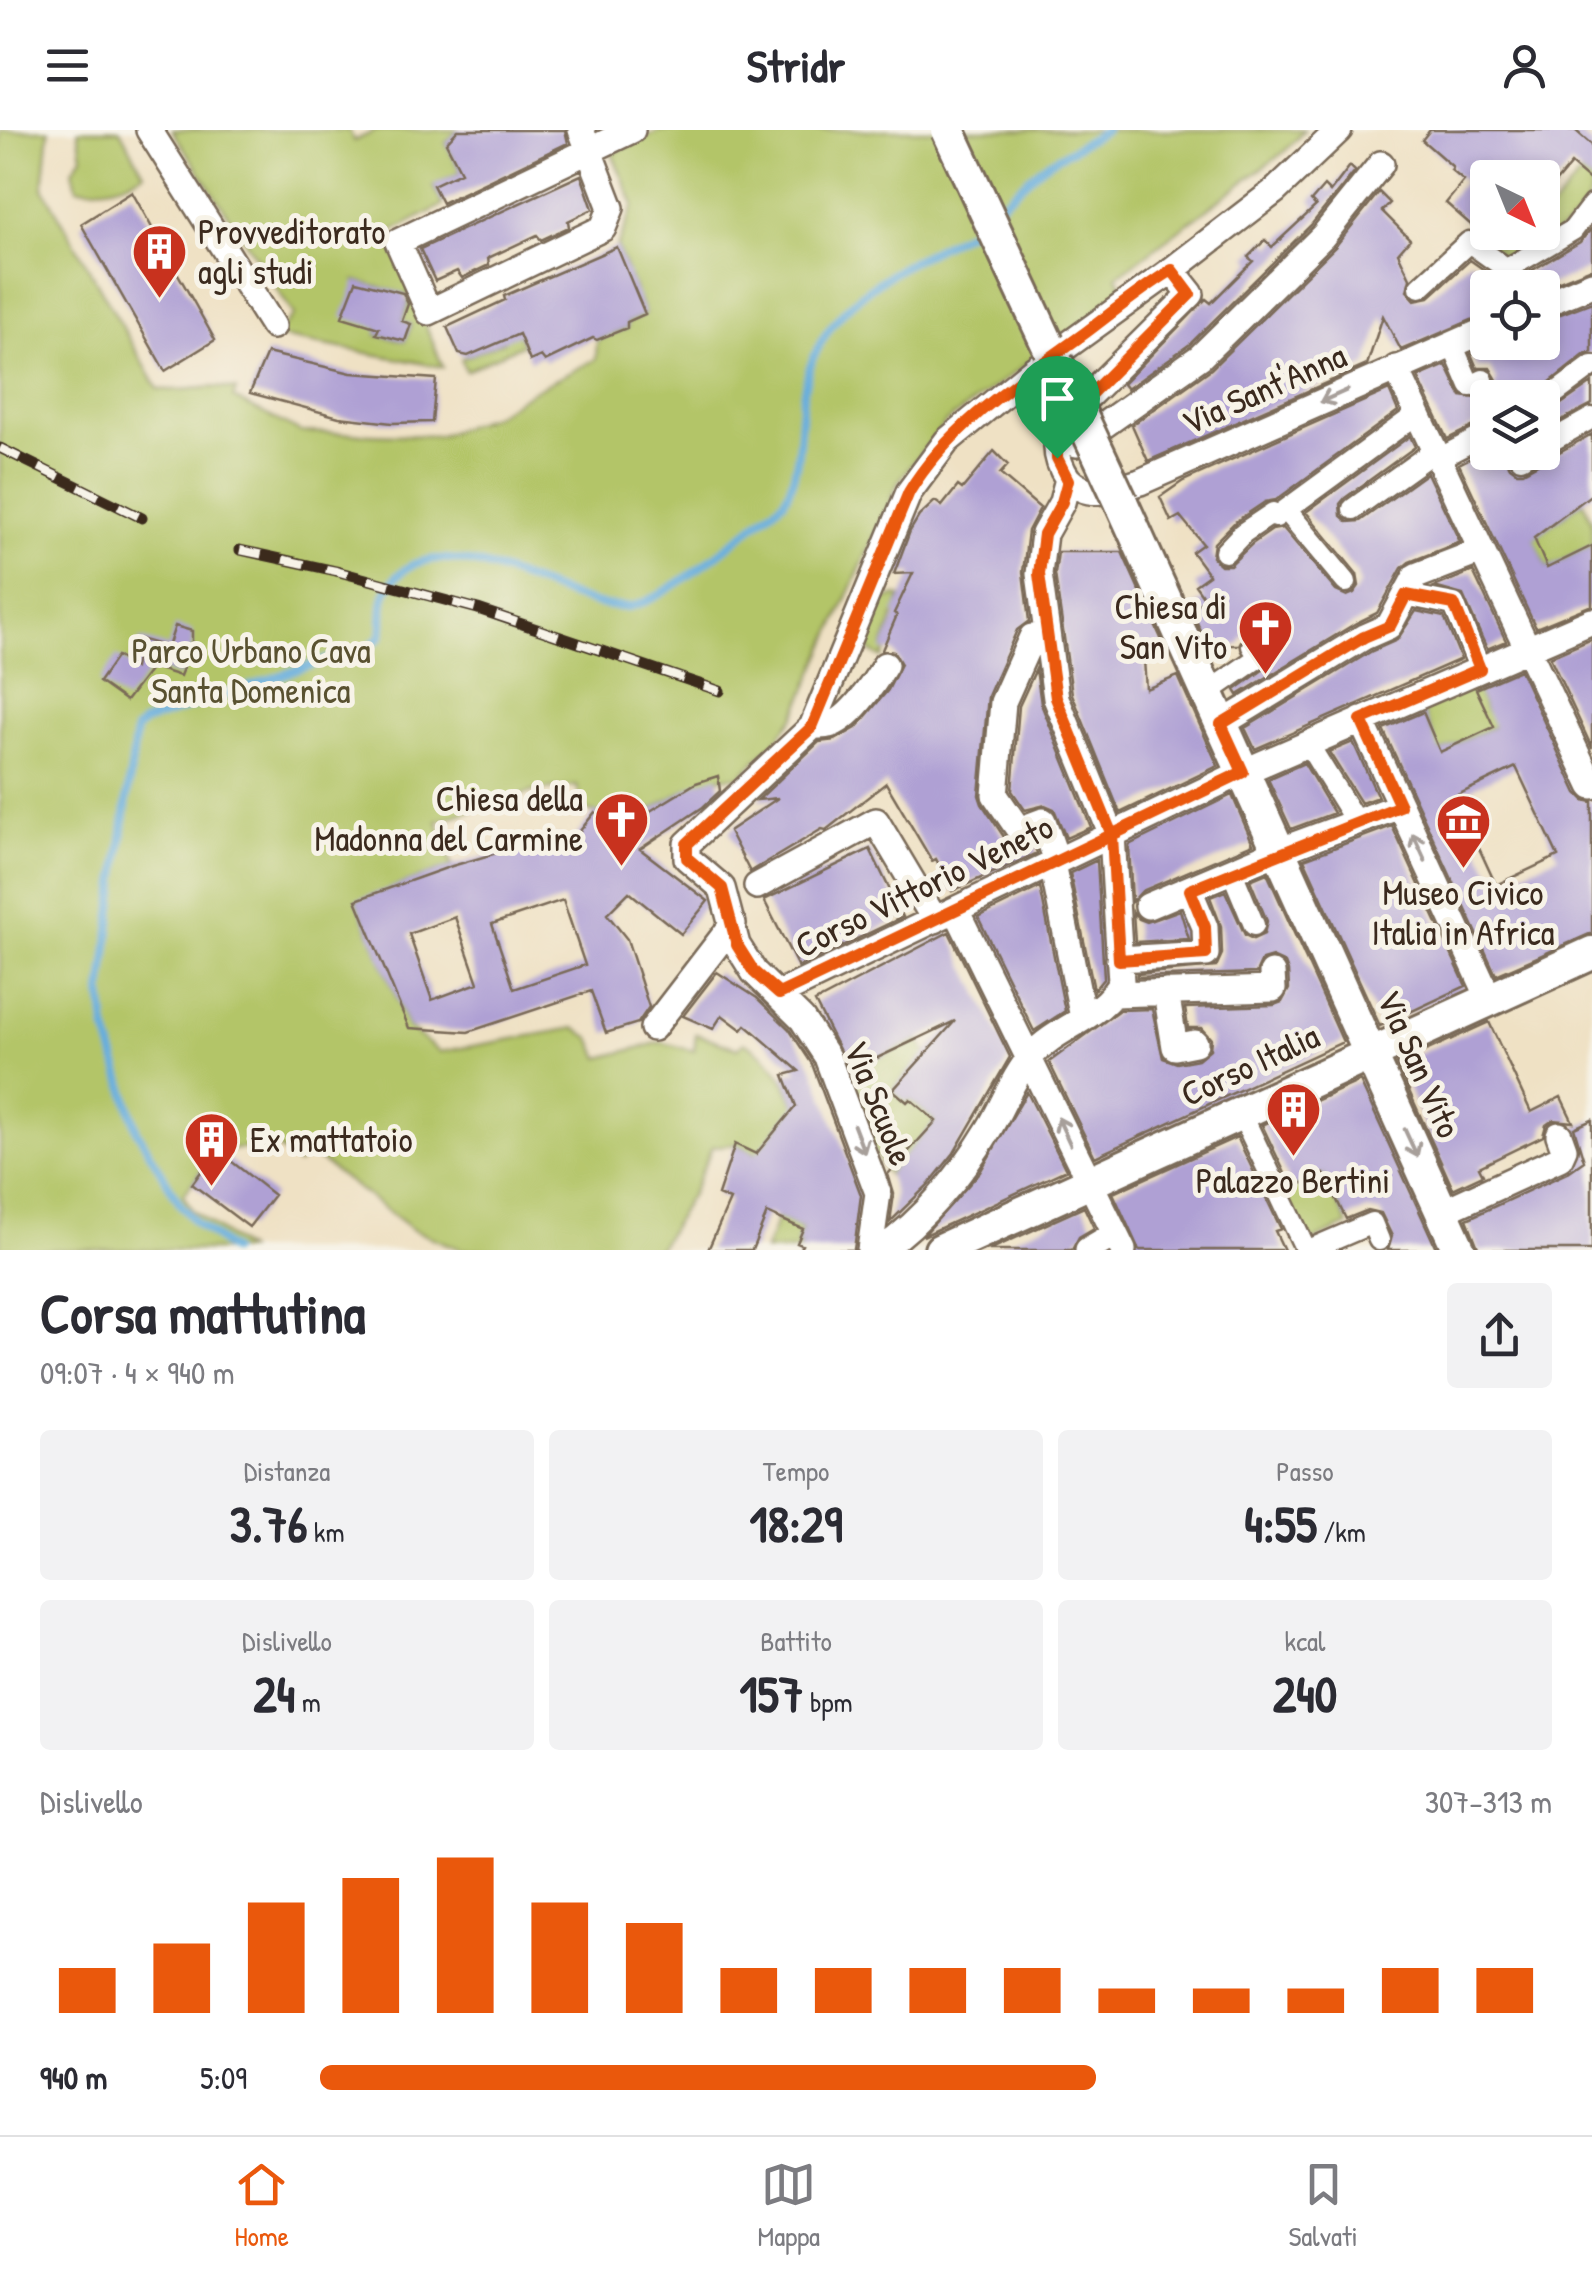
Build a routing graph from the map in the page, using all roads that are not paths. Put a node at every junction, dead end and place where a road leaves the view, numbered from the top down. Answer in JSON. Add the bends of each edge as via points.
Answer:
{"nodes":[{"id":1,"x":150,"y":130,"type":"edge"},
{"id":2,"x":632,"y":130,"type":"edge"},
{"id":3,"x":948,"y":130,"type":"edge"},
{"id":4,"x":1338,"y":130,"type":"edge"},
{"id":5,"x":585,"y":140,"type":"edge"},
{"id":6,"x":1381,"y":164,"type":"dead end"},
{"id":7,"x":1592,"y":205,"type":"edge"},
{"id":8,"x":1172,"y":270,"type":"junction"},
{"id":9,"x":1592,"y":284,"type":"edge"},
{"id":10,"x":1420,"y":288,"type":"dead end"},
{"id":11,"x":1560,"y":297,"type":"edge"},
{"id":12,"x":273,"y":326,"type":"dead end"},
{"id":13,"x":1470,"y":336,"type":"edge"},
{"id":14,"x":1452,"y":344,"type":"junction"},
{"id":15,"x":1592,"y":366,"type":"edge"},
{"id":16,"x":1396,"y":368,"type":"junction"},
{"id":17,"x":1470,"y":386,"type":"edge"},
{"id":18,"x":1560,"y":390,"type":"edge"},
{"id":19,"x":1418,"y":414,"type":"junction"},
{"id":20,"x":1592,"y":418,"type":"edge"},
{"id":21,"x":1560,"y":436,"type":"edge"},
{"id":22,"x":1470,"y":441,"type":"edge"},
{"id":23,"x":1436,"y":455,"type":"junction"},
{"id":24,"x":1062,"y":469,"type":"junction"},
{"id":25,"x":1353,"y":509,"type":"dead end"},
{"id":26,"x":1279,"y":511,"type":"junction"},
{"id":27,"x":1481,"y":550,"type":"junction"},
{"id":28,"x":1225,"y":552,"type":"dead end"},
{"id":29,"x":1346,"y":582,"type":"dead end"},
{"id":30,"x":1406,"y":595,"type":"junction"},
{"id":31,"x":1592,"y":621,"type":"edge"},
{"id":32,"x":1032,"y":637,"type":"dead end"},
{"id":33,"x":1252,"y":646,"type":"dead end"},
{"id":34,"x":1527,"y":649,"type":"junction"},
{"id":35,"x":885,"y":665,"type":"dead end"},
{"id":36,"x":1480,"y":669,"type":"junction"},
{"id":37,"x":1207,"y":693,"type":"junction"},
{"id":38,"x":1361,"y":720,"type":"junction"},
{"id":39,"x":1221,"y":724,"type":"junction"},
{"id":40,"x":812,"y":727,"type":"junction"},
{"id":41,"x":1308,"y":744,"type":"junction"},
{"id":42,"x":1243,"y":772,"type":"junction"},
{"id":43,"x":1592,"y":786,"type":"edge"},
{"id":44,"x":1400,"y":806,"type":"junction"},
{"id":45,"x":1356,"y":822,"type":"junction"},
{"id":46,"x":1112,"y":835,"type":"junction"},
{"id":47,"x":1278,"y":852,"type":"junction"},
{"id":48,"x":1055,"y":862,"type":"junction"},
{"id":49,"x":1232,"y":872,"type":"junction"},
{"id":50,"x":757,"y":886,"type":"dead end"},
{"id":51,"x":1190,"y":890,"type":"junction"},
{"id":52,"x":1148,"y":906,"type":"dead end"},
{"id":53,"x":945,"y":915,"type":"junction"},
{"id":54,"x":732,"y":924,"type":"junction"},
{"id":55,"x":1254,"y":925,"type":"dead end"},
{"id":56,"x":1592,"y":953,"type":"edge"},
{"id":57,"x":1119,"y":960,"type":"junction"},
{"id":58,"x":1272,"y":973,"type":"dead end"},
{"id":59,"x":1166,"y":992,"type":"junction"},
{"id":60,"x":779,"y":994,"type":"junction"},
{"id":61,"x":1114,"y":994,"type":"junction"},
{"id":62,"x":1490,"y":1000,"type":"junction"},
{"id":63,"x":1083,"y":1018,"type":"junction"},
{"id":64,"x":652,"y":1028,"type":"dead end"},
{"id":65,"x":1195,"y":1043,"type":"dead end"},
{"id":66,"x":1370,"y":1054,"type":"junction"},
{"id":67,"x":1029,"y":1057,"type":"junction"},
{"id":68,"x":1241,"y":1113,"type":"junction"},
{"id":69,"x":1559,"y":1135,"type":"dead end"},
{"id":70,"x":1088,"y":1182,"type":"junction"},
{"id":71,"x":1442,"y":1212,"type":"junction"},
{"id":72,"x":1379,"y":1240,"type":"dead end"},
{"id":73,"x":1119,"y":1242,"type":"edge"},
{"id":74,"x":870,"y":1250,"type":"edge"},
{"id":75,"x":881,"y":1250,"type":"edge"},
{"id":76,"x":941,"y":1250,"type":"edge"},
{"id":77,"x":1088,"y":1250,"type":"edge"},
{"id":78,"x":1308,"y":1250,"type":"edge"},
{"id":79,"x":1459,"y":1250,"type":"edge"}],
"edges":[{"from":1,"to":12,"type":"street"},
{"from":2,"to":5,"type":"street"},
{"from":3,"to":37,"type":"street","name":"Via San Vito","bridge":true},
{"from":4,"to":8,"type":"street","via":[[1276,190]]},
{"from":5,"to":5,"type":"street","via":[[398,242],[429,312],[602,228],[612,208]]},
{"from":6,"to":24,"type":"street","via":[[1324,236],[1200,357]]},
{"from":7,"to":10,"type":"street","via":[[1573,230],[1506,269],[1469,242]]},
{"from":8,"to":24,"type":"street","via":[[1190,294],[1070,415],[1057,437]]},
{"from":8,"to":40,"type":"street","via":[[1032,371],[921,472]]},
{"from":9,"to":11,"type":"street"},
{"from":13,"to":14,"type":"street","name":"Via Sant'Anna"},
{"from":14,"to":16,"type":"street","name":"Via Sant'Anna"},
{"from":14,"to":17,"type":"street"},
{"from":15,"to":18,"type":"street"},
{"from":16,"to":19,"type":"street"},
{"from":16,"to":24,"type":"street","name":"Via Sant'Anna","one_way":true,"via":[[1140,482],[1094,493],[1076,487]]},
{"from":19,"to":23,"type":"street"},
{"from":19,"to":26,"type":"street"},
{"from":20,"to":21,"type":"street"},
{"from":22,"to":23,"type":"street"},
{"from":23,"to":25,"type":"street"},
{"from":23,"to":27,"type":"street"},
{"from":24,"to":46,"type":"street","via":[[1062,502],[1044,534],[1039,574],[1048,658],[1062,714]]},
{"from":26,"to":28,"type":"street"},
{"from":26,"to":29,"type":"street"},
{"from":27,"to":30,"type":"street","via":[[1416,576]]},
{"from":27,"to":34,"type":"street"},
{"from":30,"to":36,"type":"street","via":[[1454,604]]},
{"from":30,"to":39,"type":"street","via":[[1390,626]]},
{"from":31,"to":34,"type":"street","name":"Corso Vittorio Veneto"},
{"from":32,"to":48,"type":"street","via":[[1003,702],[996,795],[1019,830],[1043,821]]},
{"from":33,"to":37,"type":"street","via":[[1260,657]]},
{"from":34,"to":36,"type":"street","name":"Corso Vittorio Veneto"},
{"from":34,"to":43,"type":"street"},
{"from":35,"to":40,"type":"street","via":[[849,710],[830,726]]},
{"from":36,"to":38,"type":"street","name":"Corso Vittorio Veneto"},
{"from":37,"to":39,"type":"street","name":"Via San Vito"},
{"from":38,"to":41,"type":"street","name":"Corso Vittorio Veneto"},
{"from":38,"to":44,"type":"street"},
{"from":39,"to":42,"type":"street","name":"Via San Vito"},
{"from":40,"to":54,"type":"street","name":"Via Scuole","via":[[687,844],[687,858],[722,888]]},
{"from":41,"to":42,"type":"street","name":"Corso Vittorio Veneto"},
{"from":41,"to":45,"type":"street"},
{"from":42,"to":46,"type":"street","name":"Corso Vittorio Veneto"},
{"from":42,"to":47,"type":"street","name":"Via San Vito"},
{"from":44,"to":45,"type":"street"},
{"from":62,"to":44,"type":"street","one_way":true},
{"from":45,"to":47,"type":"street"},
{"from":46,"to":48,"type":"street","name":"Corso Vittorio Veneto"},
{"from":46,"to":57,"type":"street"},
{"from":47,"to":49,"type":"street"},
{"from":47,"to":66,"type":"street","name":"Via San Vito"},
{"from":48,"to":53,"type":"street","name":"Corso Vittorio Veneto"},
{"from":48,"to":63,"type":"street"},
{"from":49,"to":51,"type":"street"},
{"from":49,"to":55,"type":"street"},
{"from":50,"to":53,"type":"street","via":[[876,822]]},
{"from":51,"to":52,"type":"street"},
{"from":51,"to":57,"type":"street","via":[[1205,927],[1206,954]]},
{"from":53,"to":60,"type":"street","name":"Corso Vittorio Veneto"},
{"from":53,"to":67,"type":"street"},
{"from":54,"to":60,"type":"street","name":"Via Scuole","via":[[754,972]]},
{"from":54,"to":64,"type":"street"},
{"from":56,"to":62,"type":"street","name":"Corso Italia"},
{"from":57,"to":61,"type":"street"},
{"from":58,"to":59,"type":"street","via":[[1274,988]]},
{"from":59,"to":61,"type":"street"},
{"from":59,"to":65,"type":"street","via":[[1174,1047]]},
{"from":60,"to":74,"type":"street","name":"Via Scuole","one_way":true,"via":[[827,1056],[874,1179]]},
{"from":61,"to":63,"type":"street"},
{"from":62,"to":66,"type":"street","name":"Corso Italia"},
{"from":63,"to":67,"type":"street"},
{"from":66,"to":68,"type":"street","name":"Corso Italia"},
{"from":66,"to":71,"type":"street","name":"Via San Vito","one_way":true},
{"from":70,"to":67,"type":"street","one_way":true},
{"from":67,"to":75,"type":"street","via":[[955,1178]]},
{"from":68,"to":70,"type":"street","name":"Corso Italia"},
{"from":68,"to":78,"type":"street"},
{"from":69,"to":71,"type":"street","via":[[1560,1158]]},
{"from":70,"to":73,"type":"street"},
{"from":70,"to":76,"type":"street","name":"Corso Italia"},
{"from":71,"to":79,"type":"street","name":"Via San Vito"},
{"from":72,"to":78,"type":"street","via":[[1372,1223]]},
{"from":73,"to":77,"type":"street"}]}
